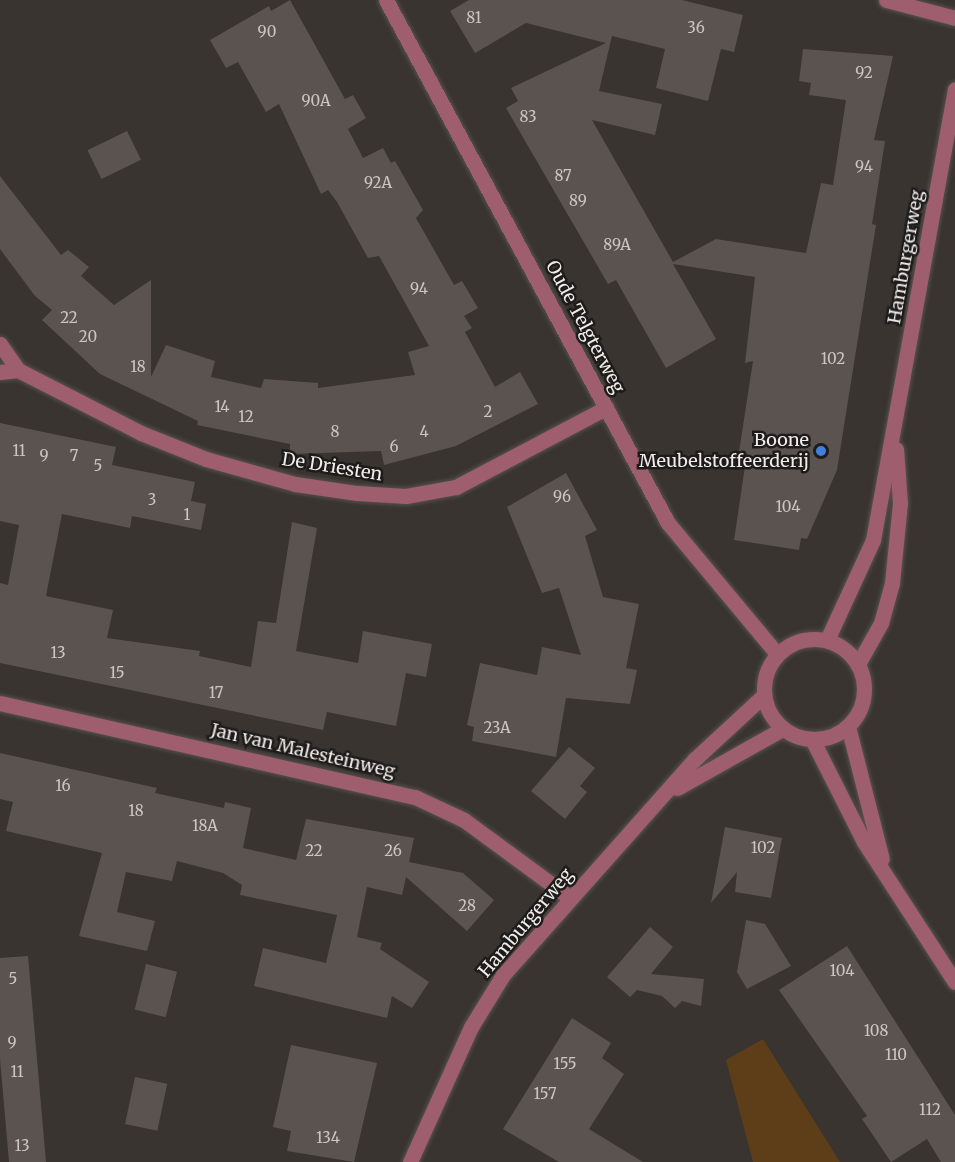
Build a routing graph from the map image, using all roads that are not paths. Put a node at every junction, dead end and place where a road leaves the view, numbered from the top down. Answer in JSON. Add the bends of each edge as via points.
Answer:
{"nodes":[{"id":1,"x":386,"y":0,"type":"edge"},
{"id":2,"x":886,"y":0,"type":"edge"},
{"id":3,"x":955,"y":18,"type":"edge"},
{"id":4,"x":955,"y":89,"type":"edge"},
{"id":5,"x":0,"y":344,"type":"edge"},
{"id":6,"x":18,"y":370,"type":"junction"},
{"id":7,"x":0,"y":372,"type":"edge"},
{"id":8,"x":606,"y":408,"type":"junction"},
{"id":9,"x":895,"y":431,"type":"junction"},
{"id":10,"x":827,"y":640,"type":"junction"},
{"id":11,"x":777,"y":654,"type":"junction"},
{"id":12,"x":858,"y":664,"type":"junction"},
{"id":13,"x":764,"y":695,"type":"junction"},
{"id":14,"x":0,"y":703,"type":"edge"},
{"id":15,"x":848,"y":726,"type":"junction"},
{"id":16,"x":782,"y":729,"type":"junction"},
{"id":17,"x":812,"y":739,"type":"junction"},
{"id":18,"x":669,"y":793,"type":"junction"},
{"id":19,"x":890,"y":882,"type":"junction"},
{"id":20,"x":570,"y":898,"type":"junction"},
{"id":21,"x":955,"y":982,"type":"edge"},
{"id":22,"x":411,"y":1162,"type":"edge"}],
"edges":[{"from":1,"to":8,"type":"street","name":"Oude Telgterweg"},
{"from":2,"to":3,"type":"street"},
{"from":4,"to":9,"type":"street","name":"Hamburgerweg"},
{"from":5,"to":6,"type":"street","name":"De Driesten"},
{"from":6,"to":7,"type":"street"},
{"from":6,"to":8,"type":"street","name":"De Driesten","via":[[141,433],[206,459],[295,484],[357,493],[406,496],[456,487]]},
{"from":8,"to":11,"type":"street","name":"Oude Telgterweg","via":[[668,523]]},
{"from":9,"to":10,"type":"street","name":"Hamburgerweg","via":[[873,540]]},
{"from":9,"to":12,"type":"street","name":"Hamburgerweg","via":[[900,503],[892,583],[881,622]]},
{"from":10,"to":11,"type":"street","via":[[806,639]]},
{"from":10,"to":12,"type":"street","via":[[845,649]]},
{"from":11,"to":13,"type":"street","via":[[768,669]]},
{"from":12,"to":15,"type":"street","via":[[864,692],[859,711]]},
{"from":13,"to":16,"type":"street","via":[[770,713]]},
{"from":13,"to":18,"type":"street","name":"Hamburgerweg","via":[[729,723]]},
{"from":14,"to":20,"type":"street","name":"Jan van Malesteinweg","via":[[415,797],[465,820]]},
{"from":15,"to":17,"type":"street","via":[[827,738]]},
{"from":15,"to":19,"type":"street"},
{"from":16,"to":17,"type":"street"},
{"from":16,"to":18,"type":"street","name":"Hamburgerweg"},
{"from":17,"to":19,"type":"street","via":[[864,842]]},
{"from":18,"to":20,"type":"street","name":"Hamburgerweg"},
{"from":19,"to":21,"type":"street"},
{"from":20,"to":22,"type":"street","name":"Hamburgerweg","via":[[503,975],[471,1026]]}]}
